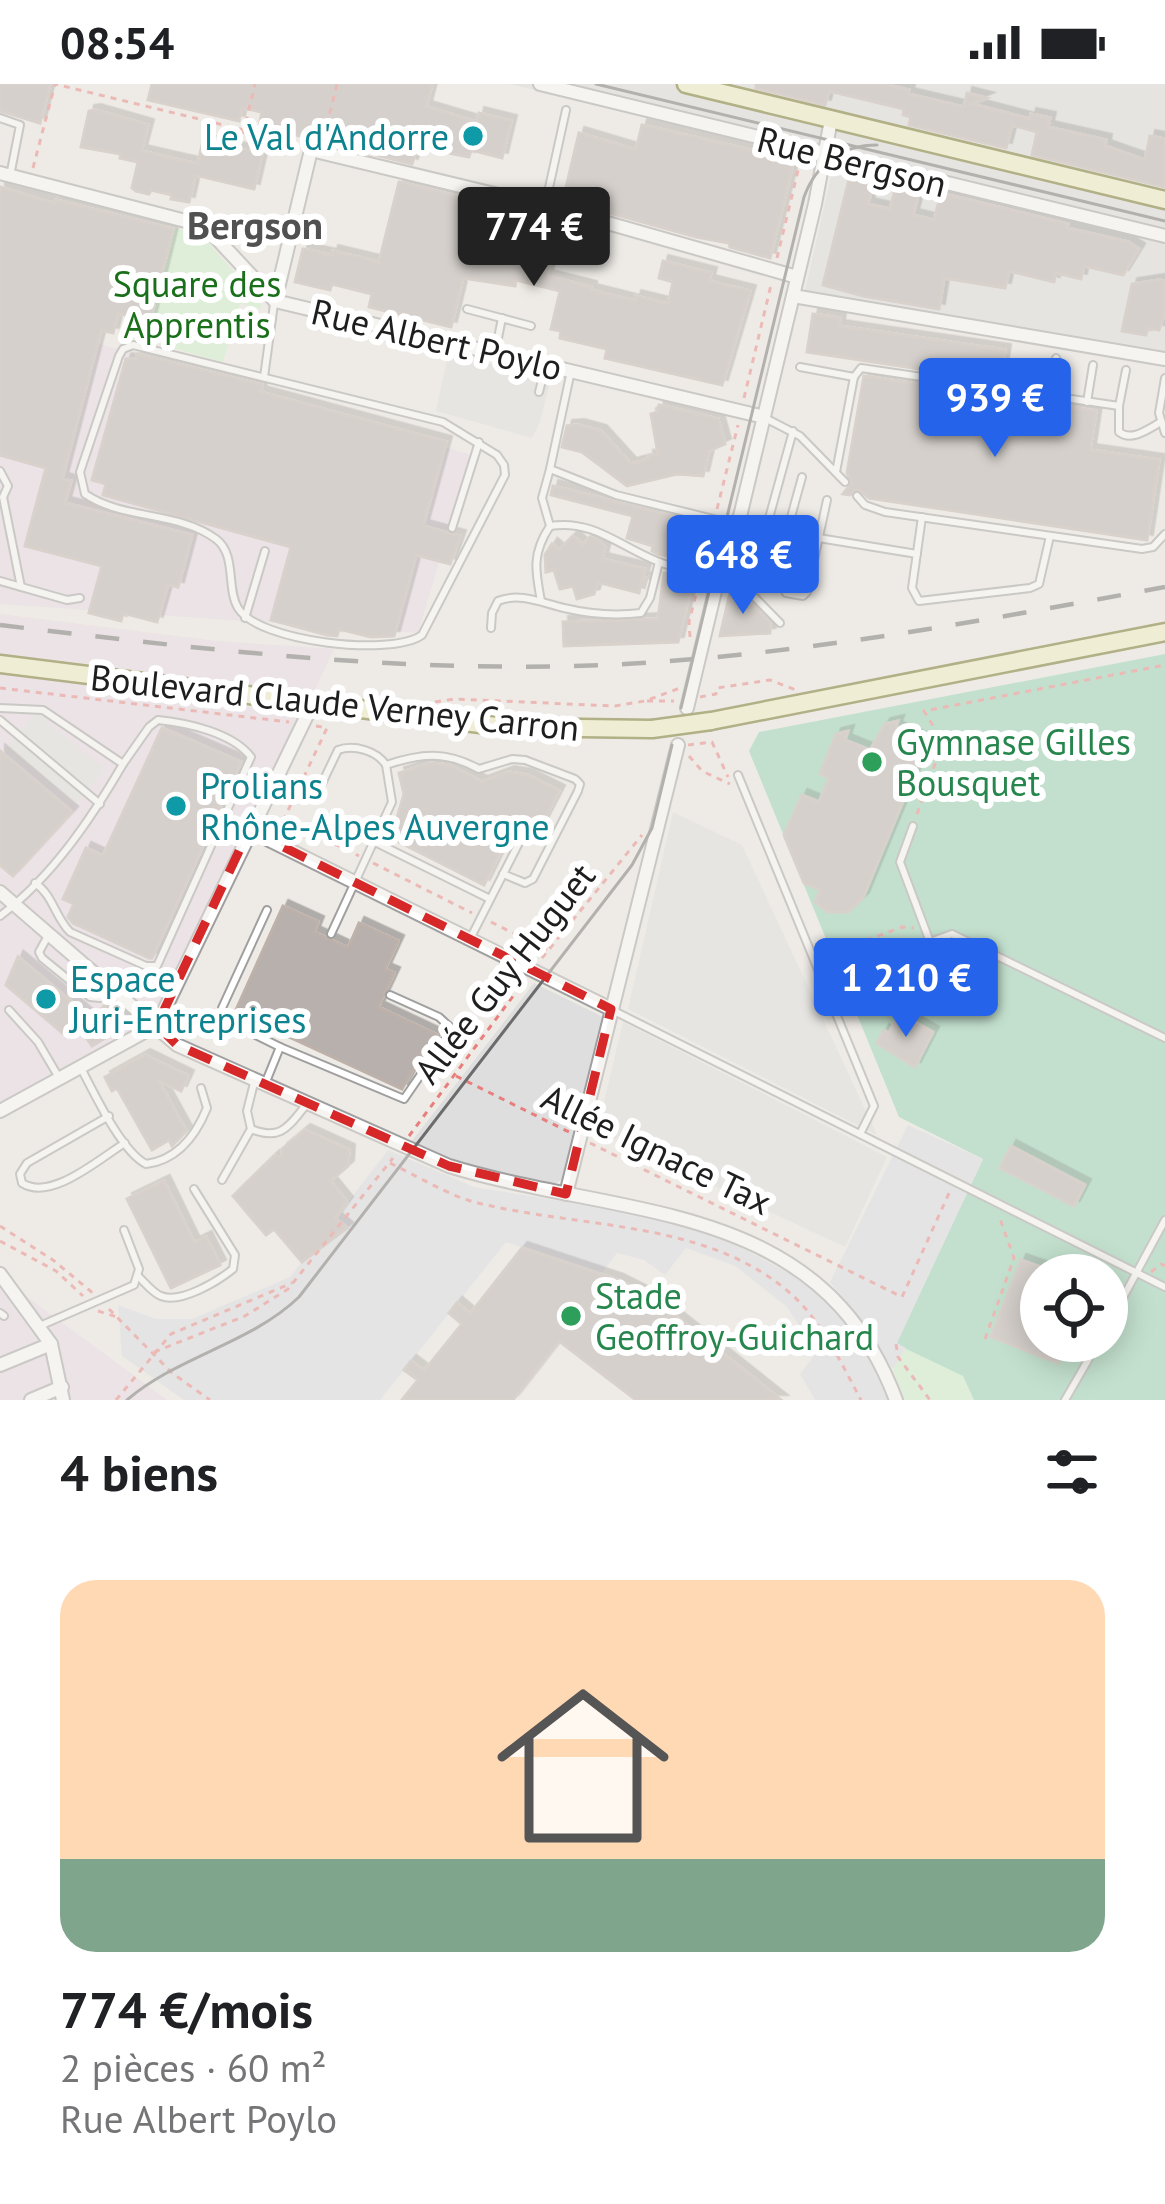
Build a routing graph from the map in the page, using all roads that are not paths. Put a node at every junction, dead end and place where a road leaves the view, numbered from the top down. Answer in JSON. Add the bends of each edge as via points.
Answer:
{"nodes":[{"id":1,"x":540,"y":84,"type":"edge"},
{"id":2,"x":686,"y":84,"type":"edge"},
{"id":3,"x":566,"y":110,"type":"dead end"},
{"id":4,"x":0,"y":118,"type":"edge"},
{"id":5,"x":831,"y":120,"type":"junction"},
{"id":6,"x":824,"y":153,"type":"junction"},
{"id":7,"x":5,"y":175,"type":"edge"},
{"id":8,"x":1165,"y":200,"type":"edge"},
{"id":9,"x":545,"y":207,"type":"junction"},
{"id":10,"x":1165,"y":236,"type":"edge"},
{"id":11,"x":797,"y":278,"type":"junction"},
{"id":12,"x":793,"y":296,"type":"junction"},
{"id":13,"x":275,"y":301,"type":"junction"},
{"id":14,"x":466,"y":308,"type":"dead end"},
{"id":15,"x":502,"y":318,"type":"junction"},
{"id":16,"x":531,"y":326,"type":"dead end"},
{"id":17,"x":495,"y":353,"type":"junction"},
{"id":18,"x":1057,"y":358,"type":"dead end"},
{"id":19,"x":1165,"y":359,"type":"edge"},
{"id":20,"x":545,"y":365,"type":"junction"},
{"id":21,"x":1093,"y":365,"type":"dead end"},
{"id":22,"x":800,"y":368,"type":"dead end"},
{"id":23,"x":1126,"y":370,"type":"dead end"},
{"id":24,"x":571,"y":371,"type":"junction"},
{"id":25,"x":264,"y":377,"type":"junction"},
{"id":26,"x":854,"y":377,"type":"junction"},
{"id":27,"x":1165,"y":378,"type":"edge"},
{"id":28,"x":539,"y":392,"type":"dead end"},
{"id":29,"x":1050,"y":396,"type":"junction"},
{"id":30,"x":1087,"y":402,"type":"junction"},
{"id":31,"x":1119,"y":406,"type":"junction"},
{"id":32,"x":764,"y":417,"type":"junction"},
{"id":33,"x":1161,"y":422,"type":"junction"},
{"id":34,"x":793,"y":431,"type":"junction"},
{"id":35,"x":1165,"y":433,"type":"edge"},
{"id":36,"x":479,"y":442,"type":"junction"},
{"id":37,"x":550,"y":469,"type":"junction"},
{"id":38,"x":0,"y":471,"type":"edge"},
{"id":39,"x":836,"y":472,"type":"junction"},
{"id":40,"x":802,"y":477,"type":"dead end"},
{"id":41,"x":845,"y":482,"type":"dead end"},
{"id":42,"x":857,"y":496,"type":"dead end"},
{"id":43,"x":2,"y":500,"type":"edge"},
{"id":44,"x":826,"y":500,"type":"dead end"},
{"id":45,"x":922,"y":517,"type":"junction"},
{"id":46,"x":738,"y":525,"type":"junction"},
{"id":47,"x":550,"y":526,"type":"junction"},
{"id":48,"x":452,"y":528,"type":"dead end"},
{"id":49,"x":788,"y":533,"type":"junction"},
{"id":50,"x":1165,"y":534,"type":"edge"},
{"id":51,"x":1050,"y":536,"type":"junction"},
{"id":52,"x":817,"y":538,"type":"junction"},
{"id":53,"x":763,"y":540,"type":"dead end"},
{"id":54,"x":265,"y":550,"type":"dead end"},
{"id":55,"x":917,"y":554,"type":"junction"},
{"id":56,"x":659,"y":562,"type":"junction"},
{"id":57,"x":671,"y":566,"type":"dead end"},
{"id":58,"x":721,"y":566,"type":"junction"},
{"id":59,"x":698,"y":573,"type":"road end"},
{"id":60,"x":0,"y":581,"type":"edge"},
{"id":61,"x":21,"y":587,"type":"junction"},
{"id":62,"x":80,"y":598,"type":"dead end"},
{"id":63,"x":541,"y":601,"type":"junction"},
{"id":64,"x":245,"y":618,"type":"junction"},
{"id":65,"x":780,"y":623,"type":"dead end"},
{"id":66,"x":491,"y":628,"type":"dead end"},
{"id":67,"x":1165,"y":632,"type":"edge"},
{"id":68,"x":0,"y":664,"type":"edge"},
{"id":69,"x":682,"y":703,"type":"road end"},
{"id":70,"x":312,"y":705,"type":"junction"},
{"id":71,"x":0,"y":708,"type":"edge"},
{"id":72,"x":0,"y":720,"type":"edge"},
{"id":73,"x":684,"y":748,"type":"road end"},
{"id":74,"x":123,"y":764,"type":"junction"},
{"id":75,"x":386,"y":765,"type":"junction"},
{"id":76,"x":738,"y":775,"type":"dead end"},
{"id":77,"x":315,"y":798,"type":"dead end"},
{"id":78,"x":100,"y":804,"type":"junction"},
{"id":79,"x":913,"y":826,"type":"road end"},
{"id":80,"x":249,"y":830,"type":"junction"},
{"id":81,"x":521,"y":839,"type":"dead end"},
{"id":82,"x":375,"y":842,"type":"junction"},
{"id":83,"x":503,"y":874,"type":"junction"},
{"id":84,"x":355,"y":882,"type":"junction"},
{"id":85,"x":35,"y":883,"type":"junction"},
{"id":86,"x":0,"y":892,"type":"edge"},
{"id":87,"x":490,"y":899,"type":"junction"},
{"id":88,"x":14,"y":904,"type":"junction"},
{"id":89,"x":267,"y":910,"type":"dead end"},
{"id":90,"x":0,"y":916,"type":"edge"},
{"id":91,"x":49,"y":934,"type":"junction"},
{"id":92,"x":331,"y":934,"type":"dead end"},
{"id":93,"x":470,"y":939,"type":"junction"},
{"id":94,"x":110,"y":985,"type":"junction"},
{"id":95,"x":390,"y":994,"type":"dead end"},
{"id":96,"x":611,"y":1009,"type":"junction"},
{"id":97,"x":9,"y":1010,"type":"dead end"},
{"id":98,"x":157,"y":1025,"type":"junction"},
{"id":99,"x":1165,"y":1038,"type":"edge"},
{"id":100,"x":280,"y":1047,"type":"junction"},
{"id":101,"x":80,"y":1067,"type":"junction"},
{"id":102,"x":59,"y":1079,"type":"junction"},
{"id":103,"x":260,"y":1082,"type":"junction"},
{"id":104,"x":201,"y":1088,"type":"dead end"},
{"id":105,"x":308,"y":1103,"type":"junction"},
{"id":106,"x":0,"y":1111,"type":"edge"},
{"id":107,"x":109,"y":1116,"type":"junction"},
{"id":108,"x":251,"y":1129,"type":"junction"},
{"id":109,"x":860,"y":1134,"type":"junction"},
{"id":110,"x":125,"y":1143,"type":"junction"},
{"id":111,"x":222,"y":1180,"type":"dead end"},
{"id":112,"x":194,"y":1189,"type":"dead end"},
{"id":113,"x":566,"y":1194,"type":"junction"},
{"id":114,"x":1165,"y":1220,"type":"edge"},
{"id":115,"x":124,"y":1230,"type":"dead end"},
{"id":116,"x":0,"y":1274,"type":"edge"},
{"id":117,"x":1141,"y":1275,"type":"junction"},
{"id":118,"x":139,"y":1277,"type":"junction"},
{"id":119,"x":1165,"y":1287,"type":"edge"},
{"id":120,"x":1128,"y":1295,"type":"edge"},
{"id":121,"x":39,"y":1327,"type":"junction"},
{"id":122,"x":51,"y":1344,"type":"junction"},
{"id":123,"x":1087,"y":1362,"type":"edge"},
{"id":124,"x":0,"y":1365,"type":"edge"},
{"id":125,"x":63,"y":1394,"type":"edge"},
{"id":126,"x":31,"y":1400,"type":"edge"},
{"id":127,"x":896,"y":1400,"type":"edge"},
{"id":128,"x":1065,"y":1400,"type":"edge"}],
"edges":[{"from":1,"to":6,"type":"street","name":"Rue Bergson"},
{"from":2,"to":5,"type":"main road","name":"Rue Bergson"},
{"from":3,"to":9,"type":"lane"},
{"from":4,"to":7,"type":"lane","via":[[20,125]]},
{"from":5,"to":6,"type":"street"},
{"from":5,"to":8,"type":"main road","name":"Rue Bergson"},
{"from":6,"to":10,"type":"street","name":"Rue Bergson"},
{"from":6,"to":11,"type":"street"},
{"from":7,"to":13,"type":"street","name":"Rue Albert Poylo","via":[[205,226]]},
{"from":9,"to":11,"type":"street"},
{"from":9,"to":13,"type":"street","via":[[311,150]]},
{"from":11,"to":12,"type":"street"},
{"from":12,"to":19,"type":"street"},
{"from":12,"to":32,"type":"street"},
{"from":13,"to":17,"type":"street","name":"Rue Albert Poylo"},
{"from":13,"to":25,"type":"lane"},
{"from":14,"to":15,"type":"lane"},
{"from":15,"to":16,"type":"lane"},
{"from":15,"to":17,"type":"lane"},
{"from":17,"to":20,"type":"street","name":"Rue Albert Poylo"},
{"from":18,"to":29,"type":"lane"},
{"from":20,"to":24,"type":"street","name":"Rue Albert Poylo"},
{"from":20,"to":28,"type":"lane"},
{"from":21,"to":30,"type":"lane"},
{"from":22,"to":26,"type":"lane"},
{"from":23,"to":31,"type":"lane"},
{"from":24,"to":32,"type":"street","name":"Rue Albert Poylo"},
{"from":24,"to":37,"type":"lane"},
{"from":25,"to":36,"type":"lane","via":[[443,422]]},
{"from":25,"to":64,"type":"lane","via":[[147,346],[123,349],[80,472],[95,501],[222,544]]},
{"from":26,"to":29,"type":"lane","via":[[861,368]]},
{"from":26,"to":39,"type":"lane"},
{"from":27,"to":33,"type":"lane"},
{"from":29,"to":30,"type":"lane"},
{"from":30,"to":31,"type":"lane"},
{"from":31,"to":33,"type":"lane","via":[[1123,436]]},
{"from":32,"to":34,"type":"lane"},
{"from":32,"to":46,"type":"street"},
{"from":33,"to":35,"type":"lane"},
{"from":34,"to":39,"type":"lane"},
{"from":34,"to":53,"type":"lane"},
{"from":36,"to":48,"type":"lane"},
{"from":36,"to":64,"type":"lane","via":[[497,455],[505,475],[422,635],[399,644],[325,643]]},
{"from":37,"to":46,"type":"lane","via":[[616,495]]},
{"from":37,"to":47,"type":"lane","via":[[542,498]]},
{"from":38,"to":43,"type":"lane","via":[[8,486]]},
{"from":39,"to":41,"type":"lane"},
{"from":40,"to":49,"type":"lane"},
{"from":42,"to":45,"type":"lane","via":[[885,512]]},
{"from":43,"to":61,"type":"lane"},
{"from":44,"to":52,"type":"lane"},
{"from":45,"to":51,"type":"lane"},
{"from":45,"to":55,"type":"lane"},
{"from":46,"to":58,"type":"street"},
{"from":47,"to":56,"type":"lane","via":[[595,528]]},
{"from":47,"to":63,"type":"lane","via":[[537,544]]},
{"from":49,"to":52,"type":"lane"},
{"from":49,"to":52,"type":"lane","via":[[781,588],[803,596]]},
{"from":50,"to":51,"type":"lane","via":[[1142,549]]},
{"from":51,"to":55,"type":"lane","via":[[1039,584],[979,596],[915,598]]},
{"from":52,"to":55,"type":"lane"},
{"from":54,"to":64,"type":"lane"},
{"from":56,"to":57,"type":"lane"},
{"from":56,"to":63,"type":"lane","via":[[641,613]]},
{"from":58,"to":59,"type":"lane"},
{"from":58,"to":65,"type":"lane"},
{"from":58,"to":69,"type":"street"},
{"from":60,"to":61,"type":"lane"},
{"from":61,"to":62,"type":"lane"},
{"from":63,"to":66,"type":"lane","via":[[498,601]]},
{"from":67,"to":70,"type":"main road","name":"Boulevard Claude Verney Carron","bridge":true,"via":[[652,729],[522,728]]},
{"from":68,"to":70,"type":"main road","name":"Boulevard Claude Verney Carron"},
{"from":70,"to":80,"type":"street"},
{"from":71,"to":74,"type":"lane","via":[[43,710]]},
{"from":72,"to":78,"type":"lane"},
{"from":73,"to":96,"type":"street","via":[[649,836]]},
{"from":74,"to":78,"type":"lane"},
{"from":74,"to":85,"type":"lane","via":[[158,720],[212,733],[251,757],[157,966],[70,932]]},
{"from":75,"to":77,"type":"lane","via":[[370,752],[338,750]]},
{"from":75,"to":82,"type":"lane","via":[[392,802]]},
{"from":75,"to":83,"type":"lane","via":[[416,755],[479,769],[512,759],[575,778],[578,791],[533,879]]},
{"from":76,"to":109,"type":"lane","via":[[874,1106]]},
{"from":78,"to":85,"type":"lane"},
{"from":79,"to":99,"type":"lane","via":[[900,862],[930,941],[952,934]]},
{"from":80,"to":84,"type":"street"},
{"from":80,"to":98,"type":"street"},
{"from":81,"to":83,"type":"lane"},
{"from":82,"to":84,"type":"lane"},
{"from":82,"to":87,"type":"lane"},
{"from":83,"to":87,"type":"lane"},
{"from":84,"to":92,"type":"lane"},
{"from":84,"to":93,"type":"street"},
{"from":85,"to":88,"type":"lane"},
{"from":86,"to":88,"type":"street"},
{"from":87,"to":93,"type":"lane"},
{"from":88,"to":90,"type":"lane"},
{"from":88,"to":91,"type":"street"},
{"from":89,"to":100,"type":"lane","via":[[222,1008],[231,1023]]},
{"from":91,"to":94,"type":"street"},
{"from":91,"to":94,"type":"lane","via":[[42,958],[90,997],[100,998]]},
{"from":93,"to":96,"type":"street"},
{"from":94,"to":98,"type":"street"},
{"from":95,"to":100,"type":"lane","via":[[452,1029],[404,1099]]},
{"from":96,"to":109,"type":"lane"},
{"from":96,"to":113,"type":"street"},
{"from":97,"to":102,"type":"lane"},
{"from":98,"to":101,"type":"street"},
{"from":98,"to":103,"type":"street","via":[[177,1045]]},
{"from":100,"to":103,"type":"lane"},
{"from":101,"to":102,"type":"street"},
{"from":101,"to":107,"type":"lane"},
{"from":102,"to":106,"type":"street"},
{"from":103,"to":105,"type":"street"},
{"from":103,"to":108,"type":"lane","via":[[247,1098]]},
{"from":104,"to":110,"type":"lane","via":[[208,1108],[173,1154],[146,1164]]},
{"from":105,"to":108,"type":"lane","via":[[281,1132]]},
{"from":105,"to":113,"type":"street","via":[[448,1166]]},
{"from":107,"to":110,"type":"lane"},
{"from":107,"to":110,"type":"lane","via":[[27,1163],[22,1184],[46,1188]]},
{"from":108,"to":111,"type":"lane"},
{"from":109,"to":117,"type":"lane"},
{"from":112,"to":118,"type":"lane","via":[[235,1255],[233,1269],[168,1298]]},
{"from":113,"to":127,"type":"street","via":[[711,1225],[792,1264],[833,1297]]},
{"from":114,"to":117,"type":"lane"},
{"from":115,"to":118,"type":"lane"},
{"from":116,"to":121,"type":"street"},
{"from":117,"to":119,"type":"lane"},
{"from":117,"to":120,"type":"lane"},
{"from":118,"to":121,"type":"lane"},
{"from":121,"to":122,"type":"street"},
{"from":122,"to":124,"type":"street"},
{"from":122,"to":125,"type":"street"},
{"from":123,"to":128,"type":"lane"},
{"from":125,"to":126,"type":"street"}]}
